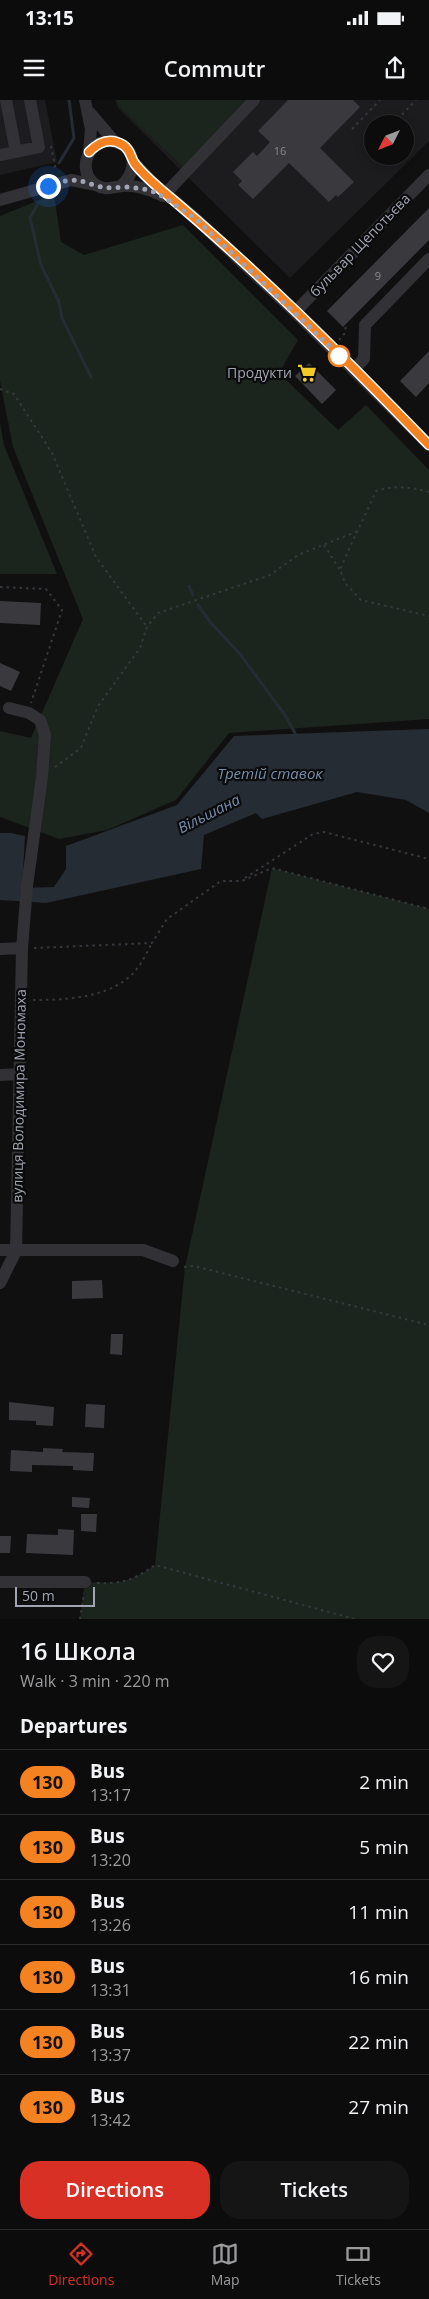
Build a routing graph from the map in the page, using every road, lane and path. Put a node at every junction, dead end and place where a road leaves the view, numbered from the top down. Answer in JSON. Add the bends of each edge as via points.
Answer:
{"nodes":[{"id":1,"x":6,"y":100,"type":"edge"},
{"id":2,"x":30,"y":100,"type":"edge"},
{"id":3,"x":254,"y":100,"type":"edge"},
{"id":4,"x":380,"y":100,"type":"edge"},
{"id":5,"x":416,"y":100,"type":"edge"},
{"id":6,"x":85,"y":102,"type":"edge"},
{"id":7,"x":402,"y":115,"type":"edge"},
{"id":8,"x":352,"y":129,"type":"dead end"},
{"id":9,"x":114,"y":141,"type":"junction"},
{"id":10,"x":39,"y":147,"type":"junction"},
{"id":11,"x":16,"y":152,"type":"junction"},
{"id":12,"x":0,"y":155,"type":"edge"},
{"id":13,"x":88,"y":156,"type":"junction"},
{"id":14,"x":133,"y":162,"type":"junction"},
{"id":15,"x":56,"y":170,"type":"dead end"},
{"id":16,"x":428,"y":179,"type":"edge"},
{"id":17,"x":64,"y":181,"type":"junction"},
{"id":18,"x":96,"y":185,"type":"junction"},
{"id":19,"x":121,"y":186,"type":"junction"},
{"id":20,"x":166,"y":193,"type":"junction"},
{"id":21,"x":0,"y":200,"type":"edge"},
{"id":22,"x":196,"y":219,"type":"junction"},
{"id":23,"x":429,"y":259,"type":"edge"},
{"id":24,"x":295,"y":312,"type":"junction"},
{"id":25,"x":346,"y":324,"type":"dead end"},
{"id":26,"x":339,"y":340,"type":"dead end"},
{"id":27,"x":353,"y":370,"type":"junction"},
{"id":28,"x":0,"y":389,"type":"edge"},
{"id":29,"x":427,"y":440,"type":"edge"},
{"id":30,"x":429,"y":492,"type":"edge"},
{"id":31,"x":358,"y":531,"type":"junction"},
{"id":32,"x":324,"y":544,"type":"junction"},
{"id":33,"x":340,"y":570,"type":"junction"},
{"id":34,"x":0,"y":587,"type":"edge"},
{"id":35,"x":429,"y":616,"type":"edge"},
{"id":36,"x":147,"y":627,"type":"junction"},
{"id":37,"x":8,"y":708,"type":"dead end"},
{"id":38,"x":29,"y":713,"type":"junction"},
{"id":39,"x":42,"y":777,"type":"junction"},
{"id":40,"x":429,"y":858,"type":"edge"},
{"id":41,"x":242,"y":881,"type":"junction"},
{"id":42,"x":429,"y":909,"type":"edge"},
{"id":43,"x":152,"y":943,"type":"junction"},
{"id":44,"x":22,"y":948,"type":"junction"},
{"id":45,"x":0,"y":949,"type":"edge"},
{"id":46,"x":21,"y":1000,"type":"junction"},
{"id":47,"x":19,"y":1074,"type":"junction"},
{"id":48,"x":0,"y":1075,"type":"edge"},
{"id":49,"x":0,"y":1250,"type":"edge"},
{"id":50,"x":16,"y":1251,"type":"junction"},
{"id":51,"x":173,"y":1261,"type":"dead end"},
{"id":52,"x":185,"y":1267,"type":"dead end"},
{"id":53,"x":0,"y":1283,"type":"edge"},
{"id":54,"x":429,"y":1325,"type":"edge"},
{"id":55,"x":0,"y":1582,"type":"edge"},
{"id":56,"x":85,"y":1582,"type":"junction"},
{"id":57,"x":80,"y":1619,"type":"edge"},
{"id":58,"x":355,"y":1619,"type":"edge"}],
"edges":[{"from":1,"to":11,"type":"street"},
{"from":2,"to":10,"type":"street"},
{"from":3,"to":20,"type":"street"},
{"from":4,"to":8,"type":"path"},
{"from":5,"to":7,"type":"path"},
{"from":6,"to":9,"type":"street"},
{"from":6,"to":13,"type":"street","via":[[92,129]]},
{"from":9,"to":13,"type":"street","via":[[96,145]]},
{"from":9,"to":14,"type":"street","via":[[128,149]]},
{"from":10,"to":11,"type":"street"},
{"from":10,"to":15,"type":"path","via":[[51,146]]},
{"from":11,"to":12,"type":"street"},
{"from":13,"to":17,"type":"street"},
{"from":13,"to":18,"type":"street","via":[[87,174]]},
{"from":14,"to":19,"type":"street","via":[[132,173]]},
{"from":14,"to":20,"type":"street"},
{"from":16,"to":24,"type":"street","name":"бульвар Щепотьєва"},
{"from":17,"to":18,"type":"street","via":[[78,180]]},
{"from":17,"to":21,"type":"street"},
{"from":18,"to":19,"type":"street","via":[[112,189]]},
{"from":19,"to":22,"type":"street","via":[[144,189],[162,196]]},
{"from":20,"to":22,"type":"street"},
{"from":22,"to":24,"type":"street"},
{"from":23,"to":27,"type":"street","via":[[365,325],[364,359]]},
{"from":24,"to":27,"type":"street"},
{"from":25,"to":26,"type":"path","via":[[346,333]]},
{"from":27,"to":29,"type":"street"},
{"from":28,"to":36,"type":"path","via":[[14,394],[52,453],[96,557]]},
{"from":30,"to":31,"type":"path","via":[[389,486],[376,491]]},
{"from":31,"to":32,"type":"path"},
{"from":31,"to":33,"type":"path"},
{"from":32,"to":33,"type":"path"},
{"from":32,"to":36,"type":"path","via":[[298,555],[270,575],[158,613]]},
{"from":33,"to":35,"type":"path","via":[[345,583],[361,600]]},
{"from":34,"to":38,"type":"path","via":[[46,589],[62,610]]},
{"from":36,"to":39,"type":"path","via":[[140,648],[98,706],[82,748]]},
{"from":37,"to":38,"type":"street"},
{"from":38,"to":39,"type":"street","name":"вулиця Володимира Мономаха","via":[[40,720],[45,735]]},
{"from":39,"to":44,"type":"street","name":"вулиця Володимира Мономаха"},
{"from":40,"to":41,"type":"path","via":[[324,832],[313,834]]},
{"from":41,"to":42,"type":"path","via":[[272,868]]},
{"from":41,"to":43,"type":"path","via":[[221,881],[168,919]]},
{"from":43,"to":44,"type":"path"},
{"from":43,"to":46,"type":"path","via":[[138,968],[120,983],[95,994],[70,1000]]},
{"from":44,"to":45,"type":"street"},
{"from":44,"to":46,"type":"street","name":"вулиця Володимира Мономаха"},
{"from":46,"to":47,"type":"street","name":"вулиця Володимира Мономаха"},
{"from":47,"to":48,"type":"street"},
{"from":47,"to":50,"type":"street","name":"вулиця Володимира Мономаха"},
{"from":49,"to":50,"type":"street"},
{"from":50,"to":51,"type":"street","via":[[143,1250]]},
{"from":50,"to":53,"type":"street","name":"вулиця Володимира Мономаха"},
{"from":52,"to":54,"type":"path","via":[[194,1266]]},
{"from":55,"to":56,"type":"street"},
{"from":56,"to":57,"type":"path"},
{"from":56,"to":58,"type":"path","via":[[118,1584],[140,1576],[155,1565]]}]}
